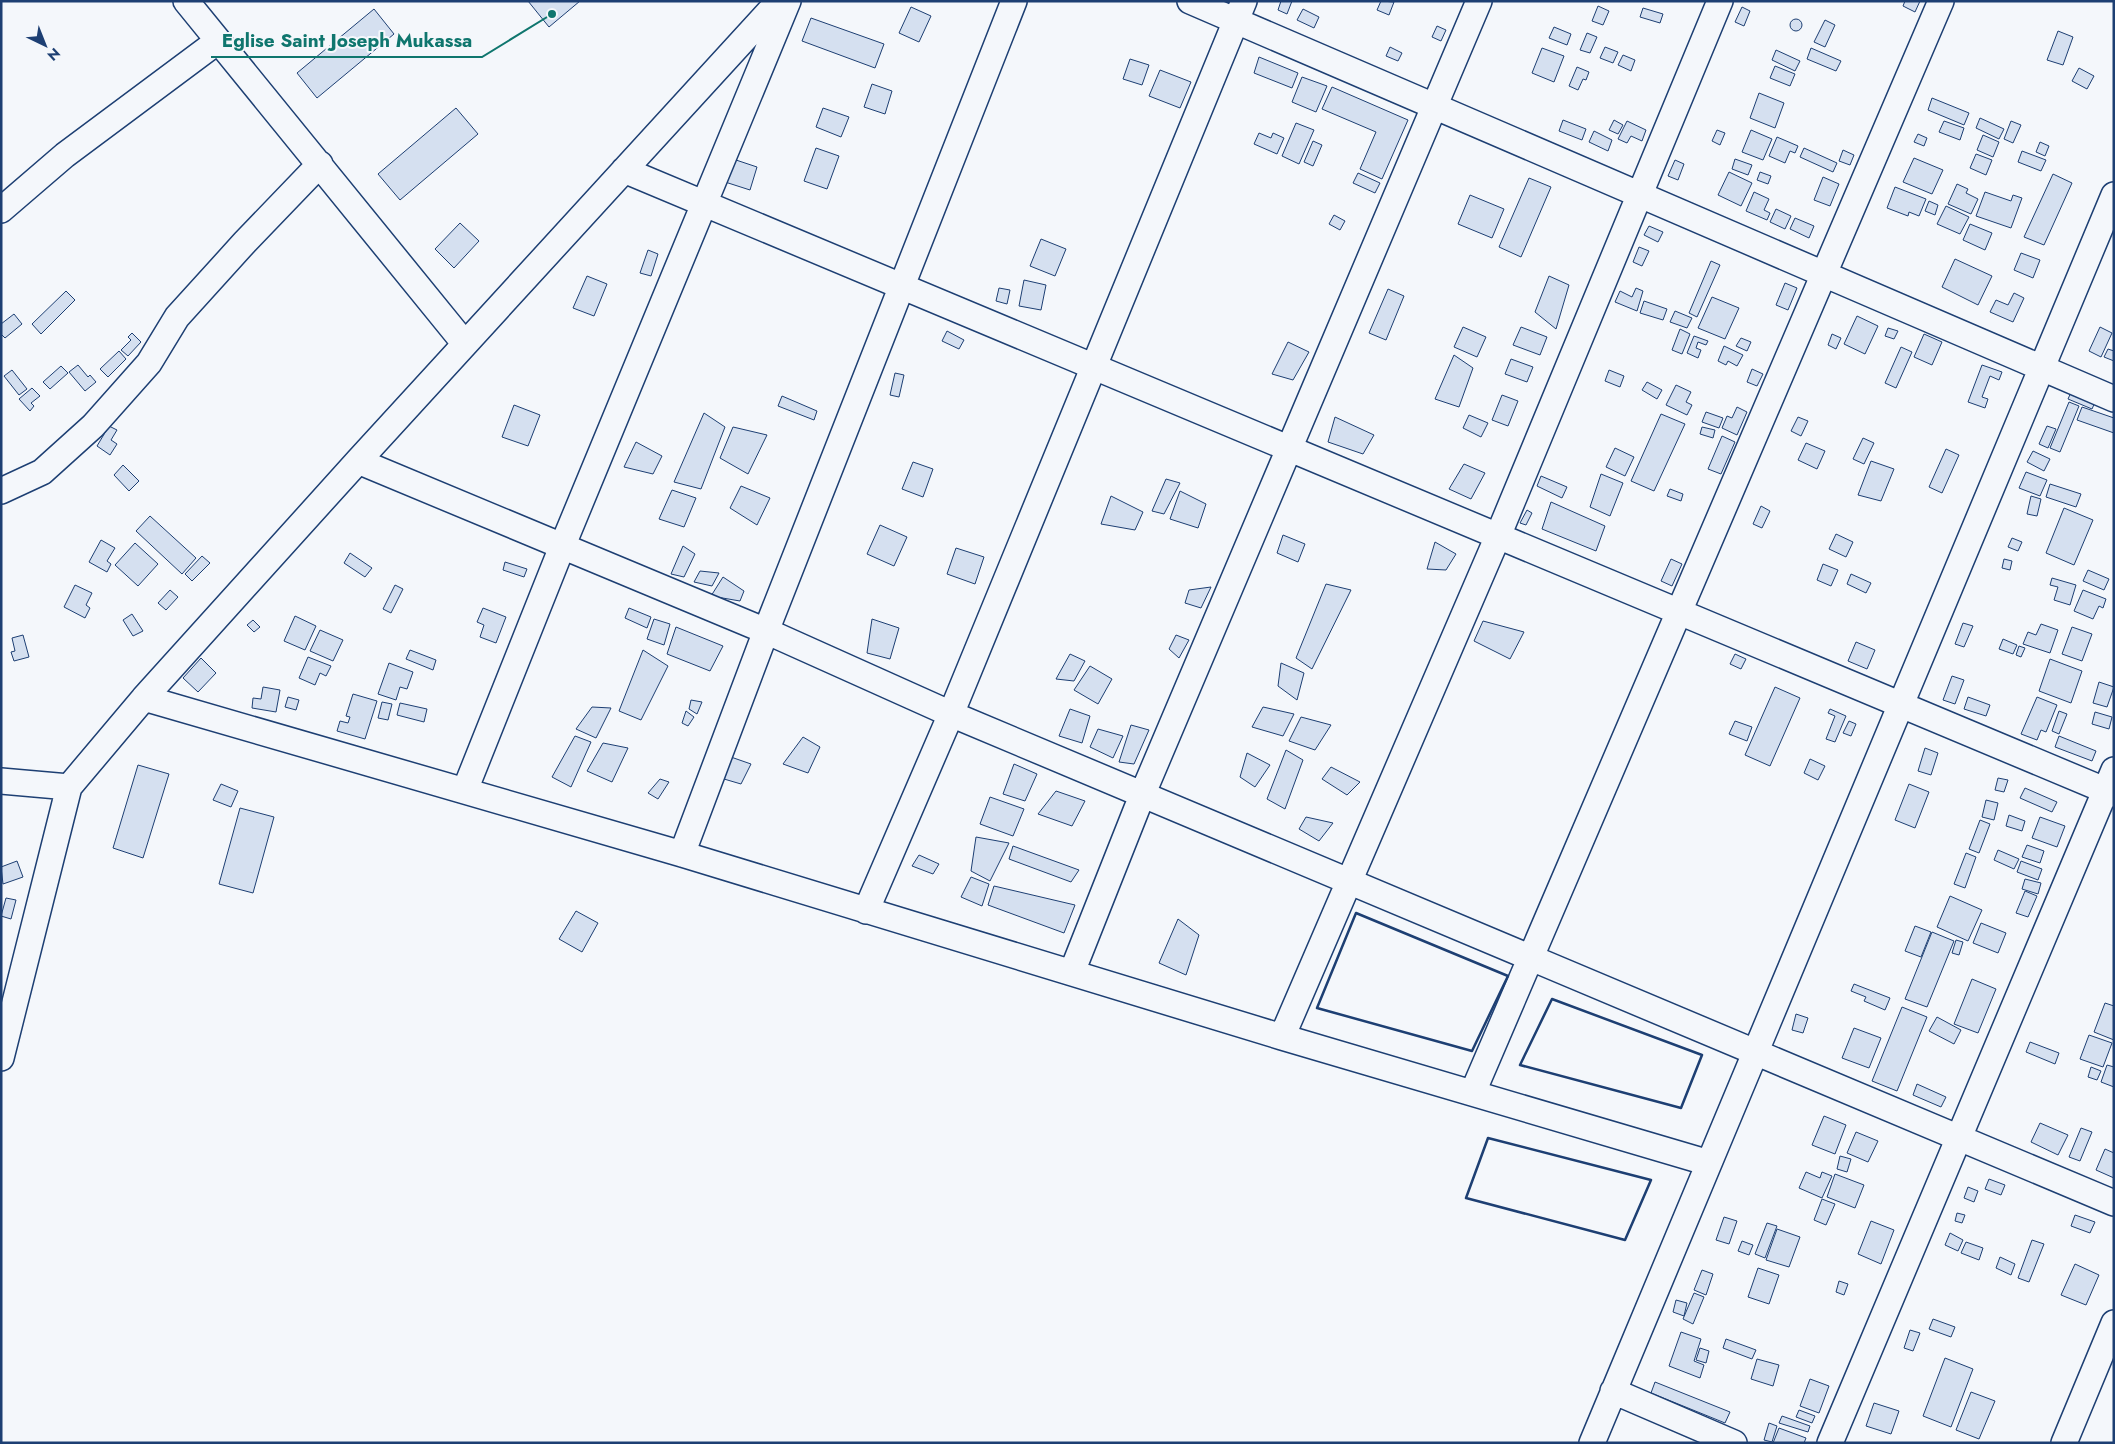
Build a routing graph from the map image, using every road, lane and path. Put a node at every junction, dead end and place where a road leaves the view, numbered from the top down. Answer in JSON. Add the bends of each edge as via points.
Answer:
{"nodes":[{"id":1,"x":186,"y":1,"type":"edge"},
{"id":2,"x":780,"y":1,"type":"edge"},
{"id":3,"x":788,"y":1,"type":"edge"},
{"id":4,"x":1014,"y":1,"type":"edge"},
{"id":5,"x":1190,"y":1,"type":"edge"},
{"id":6,"x":1479,"y":1,"type":"edge"},
{"id":7,"x":1720,"y":1,"type":"edge"},
{"id":8,"x":1941,"y":1,"type":"edge"},
{"id":9,"x":1240,"y":11,"type":"edge"},
{"id":10,"x":218,"y":41,"type":"junction"},
{"id":11,"x":1434,"y":106,"type":"junction"},
{"id":12,"x":320,"y":164,"type":"junction"},
{"id":13,"x":624,"y":170,"type":"junction"},
{"id":14,"x":1640,"y":195,"type":"junction"},
{"id":15,"x":2114,"y":195,"type":"edge"},
{"id":16,"x":704,"y":203,"type":"junction"},
{"id":17,"x":1,"y":210,"type":"edge"},
{"id":18,"x":1825,"y":274,"type":"junction"},
{"id":19,"x":902,"y":286,"type":"junction"},
{"id":20,"x":464,"y":344,"type":"junction"},
{"id":21,"x":1093,"y":367,"type":"junction"},
{"id":22,"x":2041,"y":368,"type":"junction"},
{"id":23,"x":2114,"y":399,"type":"edge"},
{"id":24,"x":1291,"y":449,"type":"junction"},
{"id":25,"x":358,"y":461,"type":"junction"},
{"id":26,"x":1,"y":491,"type":"edge"},
{"id":27,"x":1498,"y":536,"type":"junction"},
{"id":28,"x":562,"y":547,"type":"junction"},
{"id":29,"x":1679,"y":611,"type":"junction"},
{"id":30,"x":766,"y":631,"type":"junction"},
{"id":31,"x":144,"y":698,"type":"junction"},
{"id":32,"x":1901,"y":704,"type":"junction"},
{"id":33,"x":952,"y":714,"type":"junction"},
{"id":34,"x":1,"y":782,"type":"edge"},
{"id":35,"x":2111,"y":785,"type":"edge"},
{"id":36,"x":69,"y":788,"type":"junction"},
{"id":37,"x":464,"y":790,"type":"junction"},
{"id":38,"x":1143,"y":793,"type":"junction"},
{"id":39,"x":682,"y":854,"type":"junction"},
{"id":40,"x":1350,"y":881,"type":"junction"},
{"id":41,"x":866,"y":911,"type":"junction"},
{"id":42,"x":1533,"y":958,"type":"junction"},
{"id":43,"x":1072,"y":972,"type":"junction"},
{"id":44,"x":1282,"y":1037,"type":"junction"},
{"id":45,"x":3,"y":1043,"type":"edge"},
{"id":46,"x":1755,"y":1052,"type":"junction"},
{"id":47,"x":1473,"y":1092,"type":"junction"},
{"id":48,"x":1958,"y":1137,"type":"junction"},
{"id":49,"x":1709,"y":1163,"type":"junction"},
{"id":50,"x":2114,"y":1203,"type":"edge"},
{"id":51,"x":2114,"y":1323,"type":"edge"},
{"id":52,"x":1613,"y":1391,"type":"junction"},
{"id":53,"x":1592,"y":1443,"type":"edge"},
{"id":54,"x":1734,"y":1443,"type":"edge"},
{"id":55,"x":1830,"y":1443,"type":"edge"},
{"id":56,"x":2064,"y":1443,"type":"edge"}],
"edges":[{"from":1,"to":10,"type":"street"},
{"from":2,"to":13,"type":"street"},
{"from":3,"to":16,"type":"street"},
{"from":4,"to":19,"type":"street"},
{"from":5,"to":9,"type":"street"},
{"from":6,"to":11,"type":"street"},
{"from":7,"to":14,"type":"street"},
{"from":8,"to":18,"type":"street"},
{"from":9,"to":11,"type":"street"},
{"from":9,"to":21,"type":"street"},
{"from":10,"to":12,"type":"street"},
{"from":10,"to":17,"type":"street","via":[[65,155]]},
{"from":11,"to":14,"type":"street"},
{"from":11,"to":24,"type":"street"},
{"from":12,"to":20,"type":"street"},
{"from":12,"to":26,"type":"street","via":[[183,310],[149,363],[93,426],[42,472]]},
{"from":13,"to":16,"type":"street"},
{"from":13,"to":20,"type":"street"},
{"from":14,"to":18,"type":"street"},
{"from":14,"to":27,"type":"street"},
{"from":15,"to":22,"type":"street"},
{"from":16,"to":19,"type":"street"},
{"from":16,"to":28,"type":"street"},
{"from":18,"to":22,"type":"street"},
{"from":18,"to":29,"type":"street"},
{"from":19,"to":21,"type":"street"},
{"from":19,"to":30,"type":"street"},
{"from":20,"to":25,"type":"street"},
{"from":21,"to":24,"type":"street"},
{"from":21,"to":33,"type":"street"},
{"from":22,"to":23,"type":"street"},
{"from":22,"to":32,"type":"street"},
{"from":24,"to":27,"type":"street"},
{"from":24,"to":38,"type":"street"},
{"from":25,"to":28,"type":"street"},
{"from":25,"to":31,"type":"street"},
{"from":27,"to":29,"type":"street"},
{"from":27,"to":40,"type":"street"},
{"from":28,"to":30,"type":"street"},
{"from":28,"to":37,"type":"street"},
{"from":29,"to":32,"type":"street"},
{"from":29,"to":42,"type":"street"},
{"from":30,"to":33,"type":"street"},
{"from":30,"to":39,"type":"street"},
{"from":31,"to":36,"type":"street"},
{"from":31,"to":37,"type":"street"},
{"from":32,"to":35,"type":"street"},
{"from":32,"to":46,"type":"street"},
{"from":33,"to":38,"type":"street"},
{"from":33,"to":41,"type":"street"},
{"from":34,"to":36,"type":"street"},
{"from":35,"to":48,"type":"street"},
{"from":36,"to":45,"type":"street"},
{"from":37,"to":39,"type":"street"},
{"from":38,"to":40,"type":"street"},
{"from":38,"to":43,"type":"street"},
{"from":39,"to":41,"type":"street"},
{"from":40,"to":42,"type":"street"},
{"from":40,"to":44,"type":"street"},
{"from":41,"to":43,"type":"street"},
{"from":42,"to":46,"type":"street"},
{"from":42,"to":47,"type":"street"},
{"from":43,"to":44,"type":"street"},
{"from":44,"to":47,"type":"street"},
{"from":46,"to":48,"type":"street"},
{"from":46,"to":49,"type":"street"},
{"from":47,"to":49,"type":"street"},
{"from":48,"to":50,"type":"street"},
{"from":48,"to":55,"type":"street"},
{"from":49,"to":52,"type":"street"},
{"from":51,"to":56,"type":"street"},
{"from":52,"to":53,"type":"street"},
{"from":52,"to":54,"type":"street"}]}
